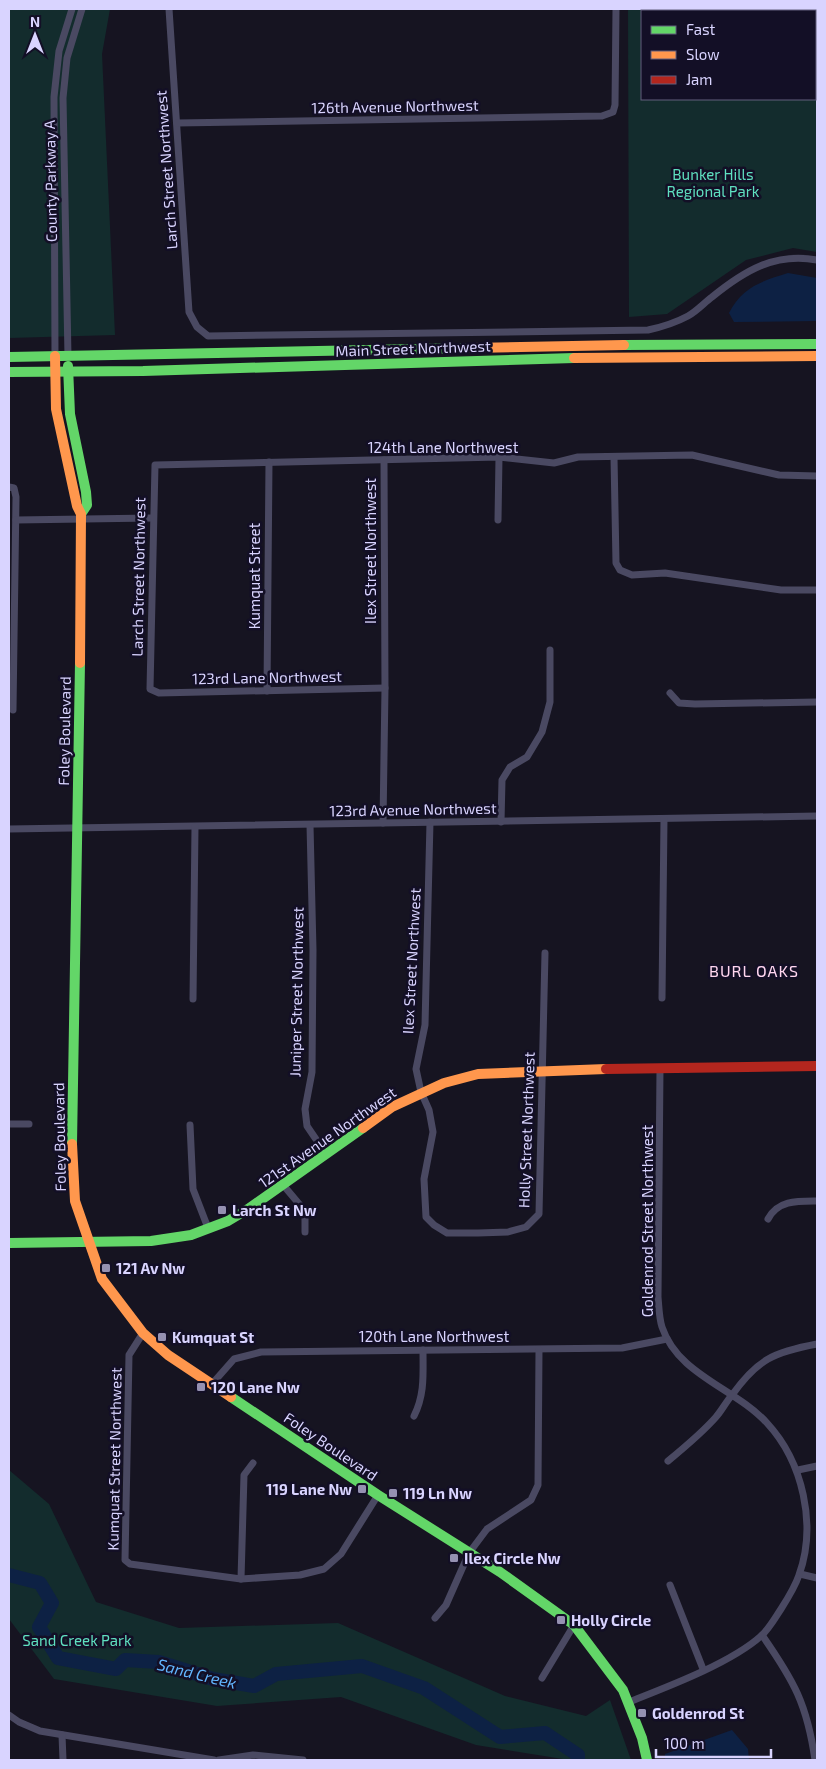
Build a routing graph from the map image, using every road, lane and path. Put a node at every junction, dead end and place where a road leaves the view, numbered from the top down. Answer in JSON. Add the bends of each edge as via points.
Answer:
{"nodes":[{"id":1,"x":72,"y":9,"type":"edge"},
{"id":2,"x":82,"y":9,"type":"edge"},
{"id":3,"x":169,"y":9,"type":"edge"},
{"id":4,"x":616,"y":9,"type":"edge"},
{"id":5,"x":177,"y":123,"type":"junction"},
{"id":6,"x":817,"y":260,"type":"edge"},
{"id":7,"x":817,"y":344,"type":"edge"},
{"id":8,"x":55,"y":356,"type":"junction"},
{"id":9,"x":68,"y":356,"type":"junction"},
{"id":10,"x":817,"y":356,"type":"edge"},
{"id":11,"x":9,"y":357,"type":"edge"},
{"id":12,"x":54,"y":371,"type":"junction"},
{"id":13,"x":68,"y":371,"type":"junction"},
{"id":14,"x":9,"y":372,"type":"edge"},
{"id":15,"x":499,"y":457,"type":"junction"},
{"id":16,"x":614,"y":457,"type":"junction"},
{"id":17,"x":384,"y":460,"type":"junction"},
{"id":18,"x":269,"y":462,"type":"junction"},
{"id":19,"x":155,"y":465,"type":"joint"},
{"id":20,"x":817,"y":476,"type":"edge"},
{"id":21,"x":11,"y":487,"type":"edge"},
{"id":22,"x":81,"y":517,"type":"junction"},
{"id":23,"x":152,"y":518,"type":"junction"},
{"id":24,"x":16,"y":520,"type":"junction"},
{"id":25,"x":498,"y":520,"type":"dead end"},
{"id":26,"x":817,"y":590,"type":"edge"},
{"id":27,"x":550,"y":650,"type":"dead end"},
{"id":28,"x":385,"y":688,"type":"junction"},
{"id":29,"x":150,"y":689,"type":"joint"},
{"id":30,"x":268,"y":691,"type":"junction"},
{"id":31,"x":670,"y":693,"type":"dead end"},
{"id":32,"x":817,"y":702,"type":"edge"},
{"id":33,"x":13,"y":710,"type":"dead end"},
{"id":34,"x":817,"y":816,"type":"edge"},
{"id":35,"x":664,"y":819,"type":"junction"},
{"id":36,"x":430,"y":822,"type":"junction"},
{"id":37,"x":501,"y":822,"type":"junction"},
{"id":38,"x":383,"y":823,"type":"junction"},
{"id":39,"x":310,"y":825,"type":"junction"},
{"id":40,"x":195,"y":827,"type":"junction"},
{"id":41,"x":77,"y":828,"type":"junction"},
{"id":42,"x":9,"y":829,"type":"edge"},
{"id":43,"x":546,"y":953,"type":"dead end"},
{"id":44,"x":662,"y":998,"type":"dead end"},
{"id":45,"x":193,"y":999,"type":"dead end"},
{"id":46,"x":817,"y":1066,"type":"edge"},
{"id":47,"x":660,"y":1068,"type":"junction"},
{"id":48,"x":542,"y":1070,"type":"junction"},
{"id":49,"x":421,"y":1092,"type":"junction"},
{"id":50,"x":9,"y":1124,"type":"edge"},
{"id":51,"x":29,"y":1124,"type":"dead end"},
{"id":52,"x":190,"y":1125,"type":"dead end"},
{"id":53,"x":326,"y":1154,"type":"junction"},
{"id":54,"x":284,"y":1186,"type":"junction"},
{"id":55,"x":817,"y":1201,"type":"edge"},
{"id":56,"x":426,"y":1216,"type":"joint"},
{"id":57,"x":768,"y":1219,"type":"dead end"},
{"id":58,"x":208,"y":1228,"type":"junction"},
{"id":59,"x":305,"y":1232,"type":"dead end"},
{"id":60,"x":88,"y":1242,"type":"junction"},
{"id":61,"x":9,"y":1243,"type":"edge"},
{"id":62,"x":143,"y":1333,"type":"junction"},
{"id":63,"x":667,"y":1339,"type":"junction"},
{"id":64,"x":817,"y":1344,"type":"edge"},
{"id":65,"x":423,"y":1350,"type":"junction"},
{"id":66,"x":539,"y":1350,"type":"junction"},
{"id":67,"x":212,"y":1384,"type":"junction"},
{"id":68,"x":732,"y":1395,"type":"junction"},
{"id":69,"x":414,"y":1416,"type":"dead end"},
{"id":70,"x":668,"y":1461,"type":"dead end"},
{"id":71,"x":253,"y":1463,"type":"dead end"},
{"id":72,"x":817,"y":1466,"type":"edge"},
{"id":73,"x":798,"y":1470,"type":"junction"},
{"id":74,"x":378,"y":1495,"type":"junction"},
{"id":75,"x":469,"y":1553,"type":"junction"},
{"id":76,"x":800,"y":1574,"type":"junction"},
{"id":77,"x":817,"y":1578,"type":"edge"},
{"id":78,"x":241,"y":1579,"type":"junction"},
{"id":79,"x":670,"y":1585,"type":"dead end"},
{"id":80,"x":435,"y":1618,"type":"dead end"},
{"id":81,"x":574,"y":1625,"type":"junction"},
{"id":82,"x":762,"y":1635,"type":"junction"},
{"id":83,"x":704,"y":1669,"type":"junction"},
{"id":84,"x":542,"y":1678,"type":"dead end"},
{"id":85,"x":629,"y":1702,"type":"junction"},
{"id":86,"x":9,"y":1715,"type":"edge"},
{"id":87,"x":62,"y":1735,"type":"junction"},
{"id":88,"x":176,"y":1757,"type":"edge"},
{"id":89,"x":289,"y":1759,"type":"edge"},
{"id":90,"x":63,"y":1760,"type":"edge"},
{"id":91,"x":214,"y":1760,"type":"edge"},
{"id":92,"x":219,"y":1760,"type":"edge"},
{"id":93,"x":302,"y":1760,"type":"edge"},
{"id":94,"x":647,"y":1760,"type":"edge"},
{"id":95,"x":815,"y":1760,"type":"edge"}],
"edges":[{"from":1,"to":8,"type":"street","name":"County Parkway A","via":[[59,51],[54,97]]},
{"from":2,"to":9,"type":"street","name":"County Parkway A","via":[[67,58],[63,98]]},
{"from":3,"to":5,"type":"street","name":"Larch Street Northwest"},
{"from":4,"to":5,"type":"street","name":"126th Avenue Northwest","via":[[613,112],[592,116]]},
{"from":5,"to":6,"type":"street","name":"Larch Street Northwest","via":[[189,312],[197,327],[208,336],[648,330],[689,316],[754,267],[788,258]]},
{"from":7,"to":9,"type":"street","name":"Main Street Northwest"},
{"from":8,"to":9,"type":"street","name":"Main Street Northwest"},
{"from":8,"to":11,"type":"street","name":"Main Street Northwest"},
{"from":8,"to":12,"type":"street","name":"Foley Boulevard"},
{"from":9,"to":13,"type":"street","name":"Foley Boulevard"},
{"from":10,"to":13,"type":"street","name":"Main Street Northwest","via":[[620,357]]},
{"from":12,"to":13,"type":"street","name":"Main Street Northwest"},
{"from":12,"to":14,"type":"street","name":"Main Street Northwest"},
{"from":12,"to":22,"type":"street","name":"Foley Boulevard","via":[[56,409]]},
{"from":13,"to":22,"type":"street","name":"Foley Boulevard","via":[[70,414],[86,492],[87,505]]},
{"from":15,"to":16,"type":"street","name":"124th Lane Northwest","via":[[554,463],[578,456]]},
{"from":15,"to":17,"type":"street","name":"124th Lane Northwest"},
{"from":15,"to":25,"type":"street"},
{"from":16,"to":20,"type":"street","name":"124th Lane Northwest","via":[[692,455],[779,475]]},
{"from":16,"to":26,"type":"street","via":[[616,563],[620,570],[632,575],[666,573],[781,590]]},
{"from":17,"to":18,"type":"street","name":"124th Lane Northwest"},
{"from":17,"to":28,"type":"street","name":"Ilex Street Northwest"},
{"from":18,"to":19,"type":"street","name":"124th Lane Northwest"},
{"from":18,"to":30,"type":"street","name":"Kumquat Street"},
{"from":19,"to":23,"type":"street","name":"Larch Street Northwest"},
{"from":21,"to":24,"type":"street"},
{"from":22,"to":23,"type":"street"},
{"from":22,"to":24,"type":"street"},
{"from":22,"to":41,"type":"street","name":"Foley Boulevard"},
{"from":23,"to":29,"type":"street","name":"Larch Street Northwest"},
{"from":24,"to":33,"type":"street"},
{"from":27,"to":37,"type":"street","via":[[550,702],[542,732],[527,757],[510,767],[502,780]]},
{"from":28,"to":30,"type":"street","name":"123rd Lane Northwest"},
{"from":28,"to":38,"type":"street","name":"Ilex Street Northwest"},
{"from":29,"to":30,"type":"street","name":"123rd Lane Northwest","via":[[159,693]]},
{"from":31,"to":32,"type":"street","via":[[679,703],[695,704]]},
{"from":34,"to":35,"type":"street","name":"123rd Avenue Northwest"},
{"from":35,"to":37,"type":"street","name":"123rd Avenue Northwest"},
{"from":35,"to":44,"type":"street"},
{"from":36,"to":37,"type":"street","name":"123rd Avenue Northwest"},
{"from":36,"to":38,"type":"street","name":"123rd Avenue Northwest"},
{"from":36,"to":49,"type":"street","name":"Ilex Street Northwest","via":[[425,1025],[416,1070]]},
{"from":38,"to":39,"type":"street","name":"123rd Avenue Northwest"},
{"from":39,"to":40,"type":"street","name":"123rd Avenue Northwest"},
{"from":39,"to":53,"type":"street","name":"Juniper Street Northwest","via":[[312,1072],[305,1109],[307,1126]]},
{"from":40,"to":41,"type":"street","name":"123rd Avenue Northwest"},
{"from":40,"to":45,"type":"street"},
{"from":41,"to":42,"type":"street","name":"123rd Avenue Northwest"},
{"from":41,"to":60,"type":"street","name":"Foley Boulevard","via":[[72,1160],[75,1201]]},
{"from":43,"to":48,"type":"street","name":"Holly Street Northwest"},
{"from":46,"to":47,"type":"street","name":"121st Avenue Northwest"},
{"from":47,"to":48,"type":"street","name":"121st Avenue Northwest"},
{"from":47,"to":63,"type":"street","name":"Goldenrod Street Northwest","via":[[658,1297],[661,1325]]},
{"from":48,"to":49,"type":"street","name":"121st Avenue Northwest","via":[[478,1074]]},
{"from":48,"to":56,"type":"street","name":"Holly Street Northwest","via":[[539,1214],[526,1227],[508,1232],[447,1233]]},
{"from":49,"to":53,"type":"street","name":"121st Avenue Northwest","via":[[392,1107]]},
{"from":49,"to":56,"type":"street","name":"Ilex Street Northwest","via":[[433,1132],[424,1178]]},
{"from":50,"to":51,"type":"street"},
{"from":52,"to":58,"type":"street","via":[[193,1189]]},
{"from":53,"to":54,"type":"street","name":"121st Avenue Northwest"},
{"from":54,"to":58,"type":"street","name":"121st Avenue Northwest","via":[[242,1213]]},
{"from":54,"to":59,"type":"street","via":[[305,1211]]},
{"from":55,"to":57,"type":"street","via":[[786,1203],[776,1207]]},
{"from":58,"to":60,"type":"street","name":"121st Avenue Northwest","via":[[192,1235],[151,1241]]},
{"from":60,"to":61,"type":"street","name":"121st Avenue Northwest"},
{"from":60,"to":62,"type":"street","name":"Foley Boulevard","via":[[102,1279]]},
{"from":62,"to":67,"type":"street","name":"Foley Boulevard","via":[[168,1355]]},
{"from":62,"to":78,"type":"street","name":"Kumquat Street Northwest","via":[[129,1355],[125,1560],[134,1566]]},
{"from":63,"to":66,"type":"street","name":"120th Lane Northwest","via":[[622,1348]]},
{"from":63,"to":68,"type":"street","name":"Goldenrod Street Northwest","via":[[693,1369]]},
{"from":64,"to":68,"type":"street","via":[[771,1356],[752,1369]]},
{"from":65,"to":66,"type":"street","name":"120th Lane Northwest"},
{"from":65,"to":67,"type":"street","name":"120th Lane Northwest","via":[[252,1353],[234,1359]]},
{"from":65,"to":69,"type":"street","via":[[424,1386]]},
{"from":66,"to":75,"type":"street","via":[[538,1485],[531,1500],[487,1528]]},
{"from":67,"to":74,"type":"street","name":"Foley Boulevard"},
{"from":68,"to":70,"type":"street","via":[[718,1416]]},
{"from":68,"to":73,"type":"street","name":"Goldenrod Street Northwest","via":[[767,1423]]},
{"from":71,"to":78,"type":"street","via":[[244,1475]]},
{"from":72,"to":73,"type":"street"},
{"from":73,"to":76,"type":"street","name":"Goldenrod Street Northwest","via":[[805,1526]]},
{"from":74,"to":75,"type":"street","name":"Foley Boulevard"},
{"from":74,"to":78,"type":"street","via":[[341,1554],[324,1569],[300,1575]]},
{"from":75,"to":80,"type":"street","via":[[446,1606]]},
{"from":75,"to":81,"type":"street","name":"Foley Boulevard","via":[[545,1602]]},
{"from":76,"to":77,"type":"street"},
{"from":76,"to":82,"type":"street","name":"Goldenrod Street Northwest"},
{"from":79,"to":83,"type":"street"},
{"from":81,"to":84,"type":"street"},
{"from":81,"to":85,"type":"street","name":"Foley Boulevard","via":[[593,1647]]},
{"from":82,"to":83,"type":"street","name":"Goldenrod Street Northwest","via":[[727,1659]]},
{"from":82,"to":95,"type":"street","via":[[796,1687],[811,1734]]},
{"from":83,"to":85,"type":"street","name":"Goldenrod Street Northwest"},
{"from":85,"to":94,"type":"street","name":"Foley Boulevard"},
{"from":86,"to":87,"type":"street","via":[[40,1731]]},
{"from":87,"to":88,"type":"street"},
{"from":87,"to":90,"type":"street"},
{"from":88,"to":91,"type":"street"},
{"from":89,"to":92,"type":"street","via":[[254,1755]]},
{"from":89,"to":93,"type":"street"}]}
